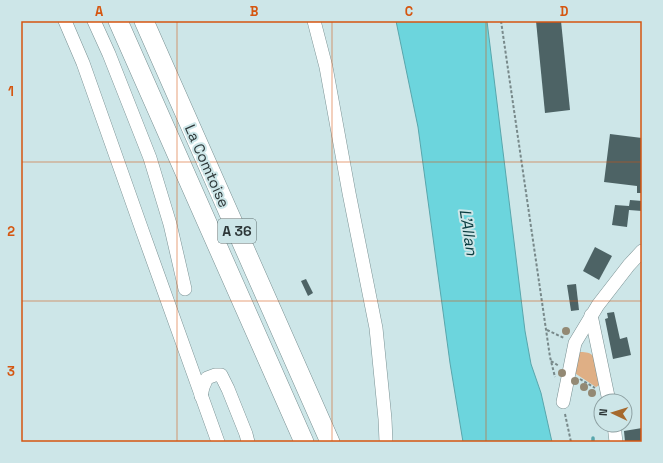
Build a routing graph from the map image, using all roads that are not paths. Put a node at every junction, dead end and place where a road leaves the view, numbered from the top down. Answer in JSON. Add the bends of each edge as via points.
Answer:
{"nodes":[{"id":1,"x":65,"y":21,"type":"edge"},
{"id":2,"x":94,"y":21,"type":"edge"},
{"id":3,"x":118,"y":21,"type":"edge"},
{"id":4,"x":144,"y":21,"type":"edge"},
{"id":5,"x":314,"y":21,"type":"edge"},
{"id":6,"x":642,"y":251,"type":"edge"},
{"id":7,"x":184,"y":289,"type":"dead end"},
{"id":8,"x":591,"y":315,"type":"junction"},
{"id":9,"x":607,"y":393,"type":"edge"},
{"id":10,"x":202,"y":396,"type":"junction"},
{"id":11,"x":563,"y":402,"type":"road end"},
{"id":12,"x":385,"y":419,"type":"junction"},
{"id":13,"x":218,"y":442,"type":"edge"},
{"id":14,"x":248,"y":442,"type":"edge"},
{"id":15,"x":304,"y":442,"type":"edge"},
{"id":16,"x":330,"y":442,"type":"edge"},
{"id":17,"x":386,"y":442,"type":"edge"},
{"id":18,"x":390,"y":442,"type":"edge"}],
"edges":[{"from":1,"to":10,"type":"street","via":[[88,78]]},
{"from":2,"to":7,"type":"street","via":[[150,158],[170,224]]},
{"from":3,"to":15,"type":"highway","name":"La Comtoise","number":"A 36"},
{"from":4,"to":16,"type":"highway","name":"La Comtoise","number":"A 36"},
{"from":5,"to":12,"type":"street","via":[[326,67],[376,328]]},
{"from":6,"to":8,"type":"street"},
{"from":8,"to":9,"type":"street"},
{"from":8,"to":11,"type":"street","via":[[574,343]]},
{"from":10,"to":13,"type":"street"},
{"from":10,"to":14,"type":"street","via":[[207,378],[221,376]]},
{"from":12,"to":17,"type":"street"},
{"from":12,"to":18,"type":"street"}]}
